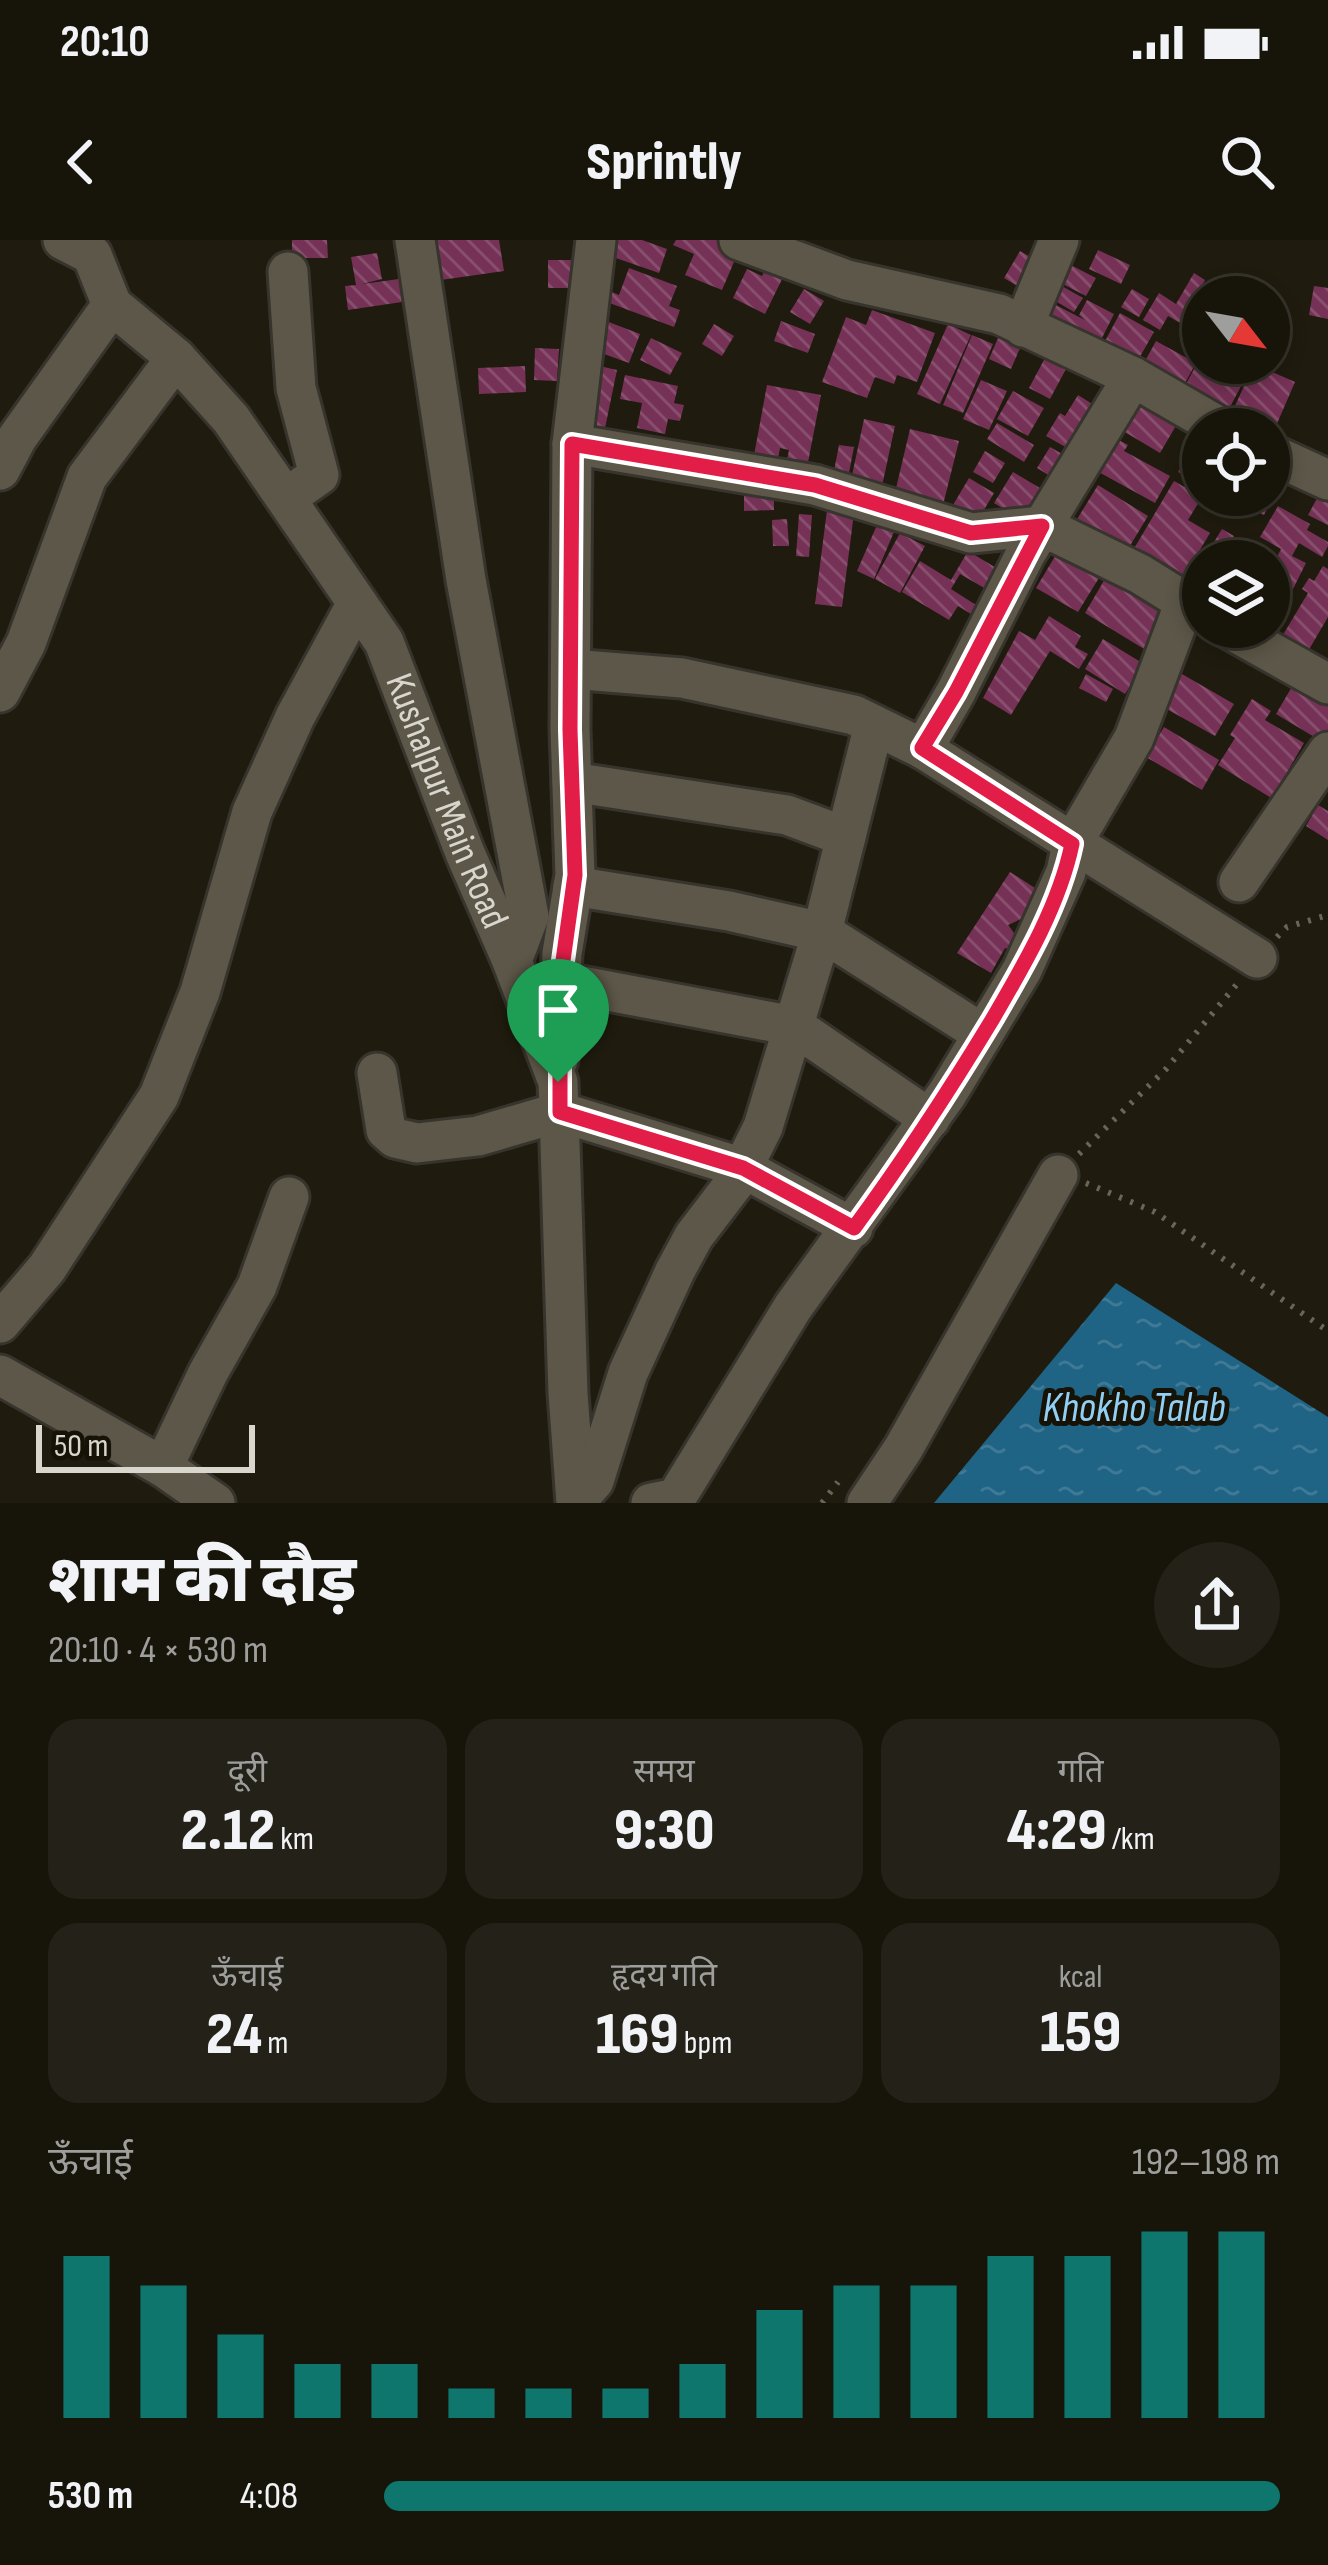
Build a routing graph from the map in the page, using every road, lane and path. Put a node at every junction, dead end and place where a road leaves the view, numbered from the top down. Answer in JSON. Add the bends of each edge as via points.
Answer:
{"nodes":[{"id":1,"x":415,"y":240,"type":"edge"},
{"id":2,"x":596,"y":240,"type":"edge"},
{"id":3,"x":740,"y":240,"type":"edge"},
{"id":4,"x":1059,"y":240,"type":"edge"},
{"id":5,"x":82,"y":245,"type":"edge"},
{"id":6,"x":288,"y":272,"type":"dead end"},
{"id":7,"x":112,"y":305,"type":"junction"},
{"id":8,"x":1023,"y":327,"type":"junction"},
{"id":9,"x":176,"y":358,"type":"junction"},
{"id":10,"x":1132,"y":377,"type":"junction"},
{"id":11,"x":1186,"y":408,"type":"edge"},
{"id":12,"x":572,"y":444,"type":"junction"},
{"id":13,"x":1290,"y":463,"type":"edge"},
{"id":14,"x":0,"y":470,"type":"edge"},
{"id":15,"x":1328,"y":480,"type":"edge"},
{"id":16,"x":286,"y":498,"type":"junction"},
{"id":17,"x":1042,"y":526,"type":"junction"},
{"id":18,"x":1182,"y":600,"type":"edge"},
{"id":19,"x":357,"y":603,"type":"junction"},
{"id":20,"x":1182,"y":634,"type":"edge"},
{"id":21,"x":1264,"y":648,"type":"edge"},
{"id":22,"x":571,"y":669,"type":"junction"},
{"id":23,"x":1328,"y":684,"type":"edge"},
{"id":24,"x":0,"y":692,"type":"edge"},
{"id":25,"x":874,"y":725,"type":"junction"},
{"id":26,"x":922,"y":748,"type":"junction"},
{"id":27,"x":1328,"y":752,"type":"edge"},
{"id":28,"x":572,"y":782,"type":"junction"},
{"id":29,"x":846,"y":837,"type":"junction"},
{"id":30,"x":1072,"y":844,"type":"junction"},
{"id":31,"x":1239,"y":882,"type":"dead end"},
{"id":32,"x":573,"y":886,"type":"junction"},
{"id":33,"x":822,"y":932,"type":"junction"},
{"id":34,"x":1257,"y":958,"type":"dead end"},
{"id":35,"x":512,"y":961,"type":"junction"},
{"id":36,"x":560,"y":982,"type":"junction"},
{"id":37,"x":794,"y":1026,"type":"junction"},
{"id":38,"x":983,"y":1034,"type":"junction"},
{"id":39,"x":377,"y":1073,"type":"dead end"},
{"id":40,"x":559,"y":1097,"type":"junction"},
{"id":41,"x":930,"y":1119,"type":"junction"},
{"id":42,"x":743,"y":1168,"type":"junction"},
{"id":43,"x":1058,"y":1175,"type":"joint"},
{"id":44,"x":289,"y":1197,"type":"dead end"},
{"id":45,"x":854,"y":1228,"type":"junction"},
{"id":46,"x":0,"y":1324,"type":"edge"},
{"id":47,"x":1328,"y":1331,"type":"edge"},
{"id":48,"x":0,"y":1375,"type":"edge"},
{"id":49,"x":163,"y":1467,"type":"junction"},
{"id":50,"x":576,"y":1502,"type":"edge"},
{"id":51,"x":215,"y":1503,"type":"edge"},
{"id":52,"x":650,"y":1503,"type":"edge"},
{"id":53,"x":867,"y":1503,"type":"edge"}],
"edges":[{"from":1,"to":35,"type":"street","via":[[466,580],[529,916]]},
{"from":2,"to":12,"type":"street"},
{"from":3,"to":8,"type":"street","via":[[847,280],[999,314]]},
{"from":4,"to":8,"type":"street"},
{"from":5,"to":7,"type":"street"},
{"from":6,"to":16,"type":"street","via":[[296,388],[319,475]]},
{"from":7,"to":9,"type":"street","name":"Kushalpur Main Road"},
{"from":7,"to":14,"type":"street"},
{"from":8,"to":10,"type":"street"},
{"from":9,"to":16,"type":"street","name":"Kushalpur Main Road"},
{"from":9,"to":24,"type":"street","via":[[87,477]]},
{"from":10,"to":11,"type":"street"},
{"from":10,"to":17,"type":"street"},
{"from":12,"to":17,"type":"street","via":[[815,485],[971,533]]},
{"from":12,"to":22,"type":"street"},
{"from":13,"to":15,"type":"street"},
{"from":16,"to":19,"type":"street","name":"Kushalpur Main Road"},
{"from":17,"to":18,"type":"street"},
{"from":17,"to":26,"type":"street"},
{"from":19,"to":35,"type":"street","name":"Kushalpur Main Road","via":[[384,642]]},
{"from":19,"to":46,"type":"street","via":[[252,812],[200,992],[159,1096],[47,1268]]},
{"from":20,"to":30,"type":"street"},
{"from":21,"to":23,"type":"street"},
{"from":22,"to":25,"type":"street","via":[[682,678]]},
{"from":22,"to":28,"type":"street"},
{"from":25,"to":26,"type":"street"},
{"from":25,"to":29,"type":"street"},
{"from":26,"to":30,"type":"street"},
{"from":27,"to":31,"type":"street"},
{"from":28,"to":29,"type":"street","via":[[787,815]]},
{"from":28,"to":32,"type":"street"},
{"from":29,"to":33,"type":"street"},
{"from":30,"to":34,"type":"street"},
{"from":30,"to":38,"type":"street","via":[[1022,970]]},
{"from":32,"to":33,"type":"street"},
{"from":32,"to":36,"type":"street"},
{"from":33,"to":37,"type":"street"},
{"from":33,"to":38,"type":"street"},
{"from":35,"to":40,"type":"street","name":"Kushalpur Main Road"},
{"from":36,"to":37,"type":"street"},
{"from":36,"to":40,"type":"street"},
{"from":37,"to":41,"type":"street"},
{"from":37,"to":42,"type":"street"},
{"from":38,"to":41,"type":"street"},
{"from":39,"to":40,"type":"street","via":[[386,1130],[417,1143],[478,1136]]},
{"from":40,"to":42,"type":"street"},
{"from":40,"to":50,"type":"street","name":"Kushalpur Main Road"},
{"from":41,"to":45,"type":"street"},
{"from":42,"to":45,"type":"street"},
{"from":42,"to":50,"type":"street","via":[[675,1271],[628,1373],[594,1481]]},
{"from":43,"to":47,"type":"path","via":[[1155,1212]]},
{"from":43,"to":53,"type":"street"},
{"from":44,"to":49,"type":"street","via":[[257,1286]]},
{"from":45,"to":52,"type":"street","via":[[794,1307],[676,1498]]},
{"from":48,"to":49,"type":"street"},
{"from":49,"to":51,"type":"street"},
{"from":50,"to":52,"type":"street","via":[[603,1495]]}]}
